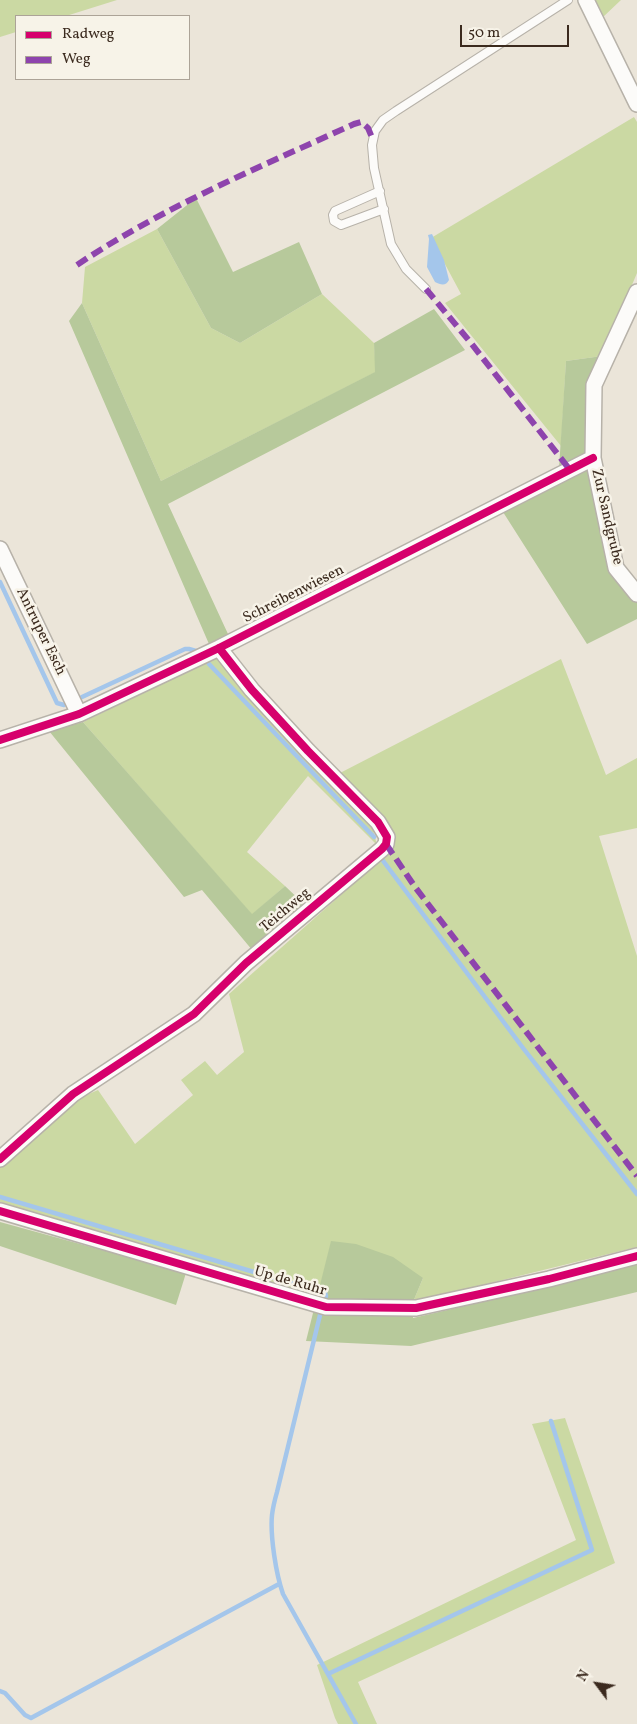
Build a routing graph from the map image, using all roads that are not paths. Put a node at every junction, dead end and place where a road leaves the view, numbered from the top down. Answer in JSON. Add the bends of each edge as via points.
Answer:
{"nodes":[{"id":1,"x":568,"y":0,"type":"edge"},
{"id":2,"x":586,"y":0,"type":"edge"},
{"id":3,"x":637,"y":104,"type":"edge"},
{"id":4,"x":380,"y":192,"type":"junction"},
{"id":5,"x":384,"y":209,"type":"junction"},
{"id":6,"x":426,"y":289,"type":"dead end"},
{"id":7,"x":637,"y":292,"type":"edge"},
{"id":8,"x":593,"y":458,"type":"junction"},
{"id":9,"x":0,"y":549,"type":"edge"},
{"id":10,"x":637,"y":594,"type":"edge"},
{"id":11,"x":220,"y":648,"type":"junction"},
{"id":12,"x":79,"y":714,"type":"junction"},
{"id":13,"x":0,"y":740,"type":"edge"},
{"id":14,"x":0,"y":1159,"type":"edge"},
{"id":15,"x":0,"y":1211,"type":"edge"},
{"id":16,"x":637,"y":1256,"type":"edge"}],
"edges":[{"from":1,"to":4,"type":"lane","via":[[384,120],[375,131],[372,145]]},
{"from":2,"to":3,"type":"street"},
{"from":4,"to":5,"type":"lane"},
{"from":4,"to":5,"type":"lane","via":[[335,211],[334,221],[341,225]]},
{"from":5,"to":6,"type":"lane","via":[[391,244],[406,268]]},
{"from":7,"to":8,"type":"street","name":"Zur Sandgrube","via":[[594,385]]},
{"from":8,"to":10,"type":"street","name":"Zur Sandgrube","via":[[616,568]]},
{"from":8,"to":11,"type":"street","name":"Schreibenwiesen"},
{"from":9,"to":12,"type":"street","name":"Antruper Esch"},
{"from":11,"to":12,"type":"street","name":"Schreibenwiesen"},
{"from":11,"to":14,"type":"street","name":"Teichweg","via":[[252,690],[378,822],[387,837],[386,844],[246,963],[194,1014],[73,1094]]},
{"from":12,"to":13,"type":"street","name":"Schreibenwiesen"},
{"from":15,"to":16,"type":"street","name":"Up de Ruhr","via":[[326,1308],[416,1308]]}]}
